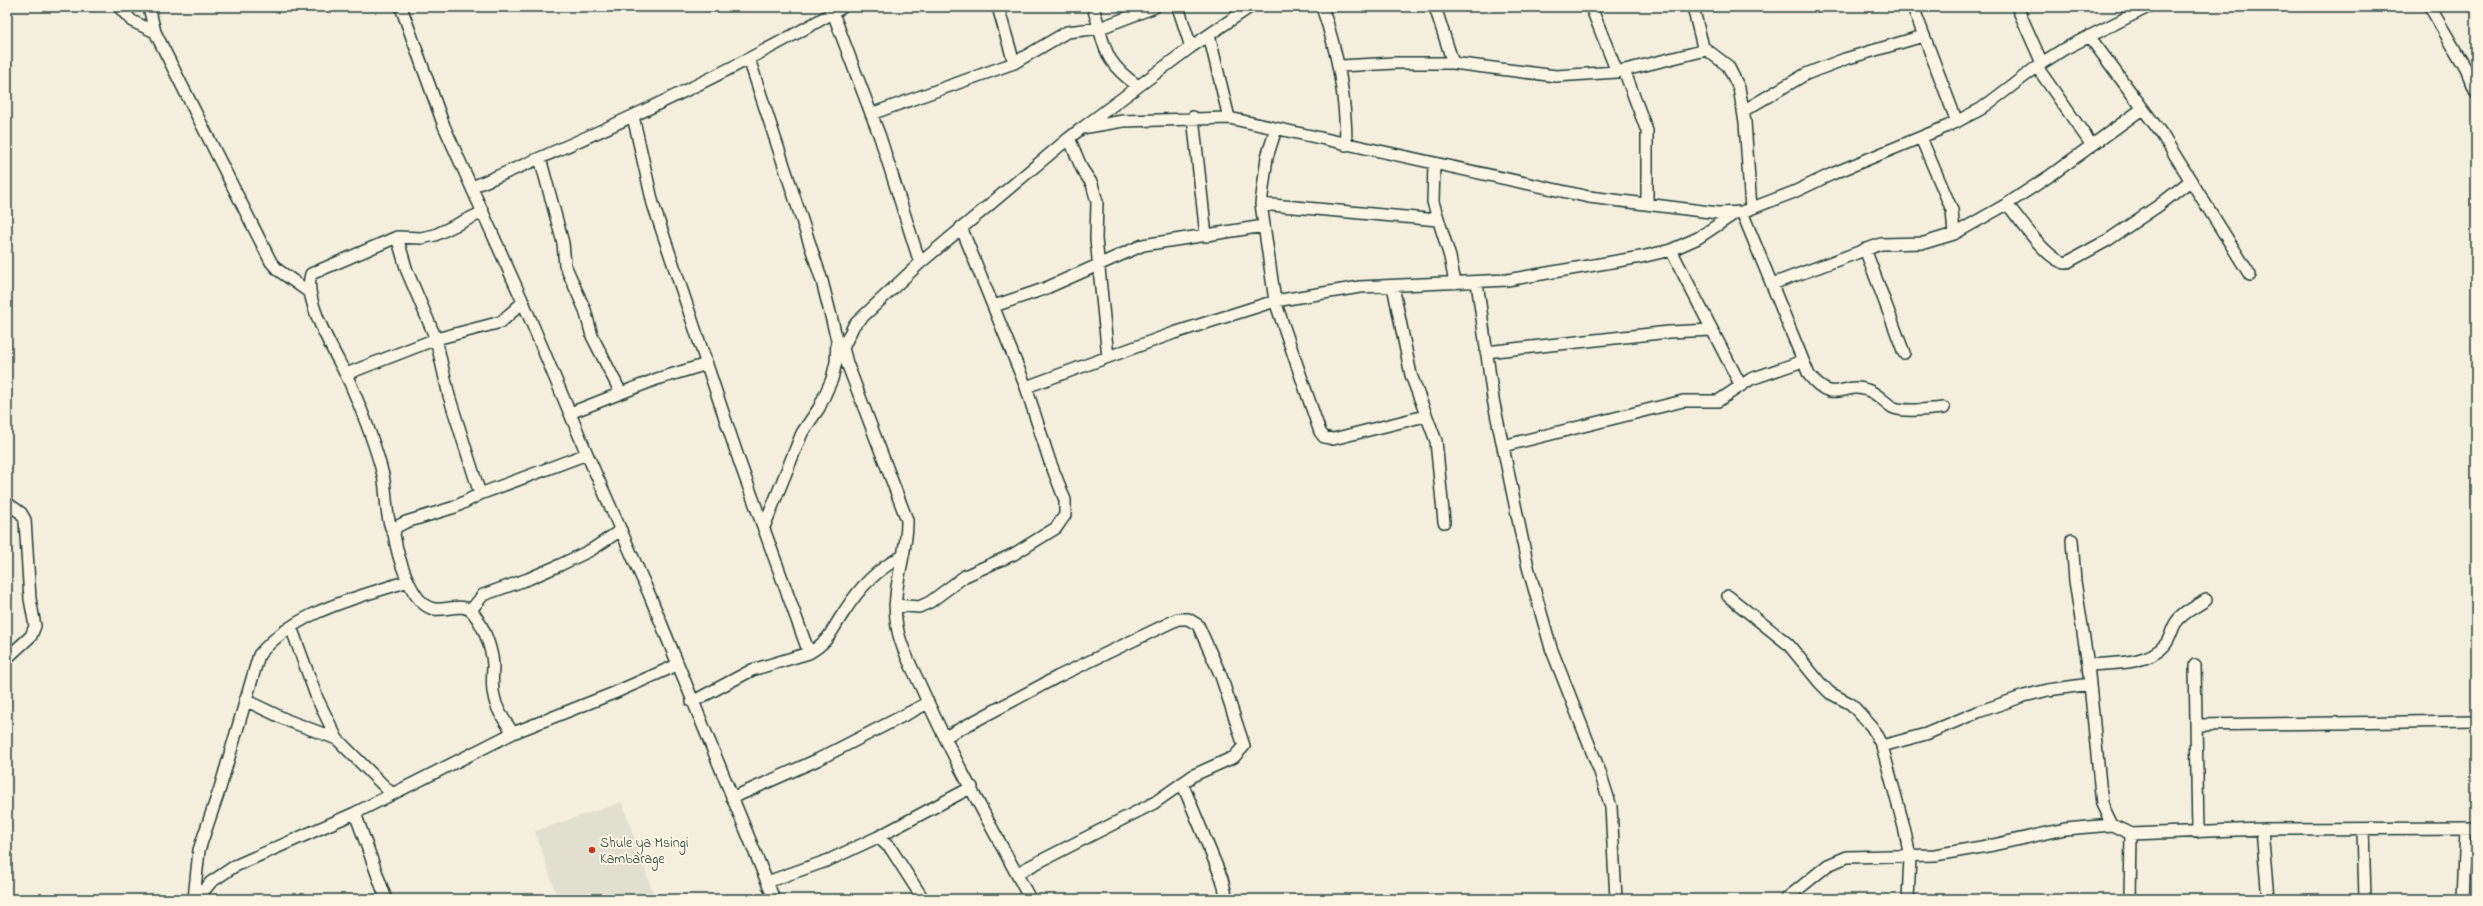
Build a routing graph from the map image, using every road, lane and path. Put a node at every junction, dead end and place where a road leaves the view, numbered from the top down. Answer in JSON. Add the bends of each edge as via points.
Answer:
{"nodes":[{"id":1,"x":119,"y":7,"type":"edge"},
{"id":2,"x":150,"y":7,"type":"edge"},
{"id":3,"x":401,"y":7,"type":"edge"},
{"id":4,"x":998,"y":7,"type":"edge"},
{"id":5,"x":1093,"y":7,"type":"edge"},
{"id":6,"x":1155,"y":7,"type":"edge"},
{"id":7,"x":1178,"y":7,"type":"edge"},
{"id":8,"x":1250,"y":7,"type":"edge"},
{"id":9,"x":1322,"y":7,"type":"edge"},
{"id":10,"x":1436,"y":7,"type":"edge"},
{"id":11,"x":1591,"y":7,"type":"edge"},
{"id":12,"x":1692,"y":7,"type":"edge"},
{"id":13,"x":1913,"y":7,"type":"edge"},
{"id":14,"x":2017,"y":7,"type":"edge"},
{"id":15,"x":2430,"y":7,"type":"edge"},
{"id":16,"x":2145,"y":8,"type":"edge"},
{"id":17,"x":838,"y":10,"type":"edge"},
{"id":18,"x":1100,"y":28,"type":"junction"},
{"id":19,"x":155,"y":32,"type":"junction"},
{"id":20,"x":1209,"y":35,"type":"junction"},
{"id":21,"x":1923,"y":36,"type":"junction"},
{"id":22,"x":2089,"y":36,"type":"junction"},
{"id":23,"x":1191,"y":47,"type":"junction"},
{"id":24,"x":1706,"y":50,"type":"junction"},
{"id":25,"x":749,"y":59,"type":"junction"},
{"id":26,"x":1014,"y":63,"type":"junction"},
{"id":27,"x":1453,"y":63,"type":"junction"},
{"id":28,"x":2040,"y":65,"type":"junction"},
{"id":29,"x":1340,"y":66,"type":"junction"},
{"id":30,"x":1621,"y":71,"type":"junction"},
{"id":31,"x":1138,"y":86,"type":"junction"},
{"id":32,"x":2476,"y":93,"type":"edge"},
{"id":33,"x":2142,"y":109,"type":"junction"},
{"id":34,"x":1743,"y":111,"type":"junction"},
{"id":35,"x":871,"y":114,"type":"junction"},
{"id":36,"x":633,"y":116,"type":"junction"},
{"id":37,"x":1193,"y":117,"type":"junction"},
{"id":38,"x":1229,"y":118,"type":"junction"},
{"id":39,"x":1957,"y":122,"type":"junction"},
{"id":40,"x":1082,"y":128,"type":"junction"},
{"id":41,"x":1276,"y":129,"type":"junction"},
{"id":42,"x":1068,"y":138,"type":"junction"},
{"id":43,"x":1922,"y":138,"type":"junction"},
{"id":44,"x":2091,"y":144,"type":"junction"},
{"id":45,"x":1346,"y":145,"type":"junction"},
{"id":46,"x":540,"y":158,"type":"junction"},
{"id":47,"x":1434,"y":164,"type":"junction"},
{"id":48,"x":2190,"y":181,"type":"junction"},
{"id":49,"x":472,"y":187,"type":"junction"},
{"id":50,"x":1261,"y":204,"type":"junction"},
{"id":51,"x":1647,"y":204,"type":"junction"},
{"id":52,"x":2007,"y":204,"type":"junction"},
{"id":53,"x":1743,"y":211,"type":"junction"},
{"id":54,"x":483,"y":212,"type":"junction"},
{"id":55,"x":1438,"y":220,"type":"junction"},
{"id":56,"x":1264,"y":226,"type":"junction"},
{"id":57,"x":961,"y":227,"type":"junction"},
{"id":58,"x":1954,"y":234,"type":"junction"},
{"id":59,"x":1206,"y":236,"type":"junction"},
{"id":60,"x":397,"y":237,"type":"junction"},
{"id":61,"x":1865,"y":249,"type":"junction"},
{"id":62,"x":1671,"y":250,"type":"junction"},
{"id":63,"x":920,"y":263,"type":"junction"},
{"id":64,"x":1098,"y":264,"type":"junction"},
{"id":65,"x":311,"y":274,"type":"junction"},
{"id":66,"x":2250,"y":275,"type":"dead end"},
{"id":67,"x":288,"y":277,"type":"junction"},
{"id":68,"x":1477,"y":282,"type":"junction"},
{"id":69,"x":1454,"y":283,"type":"junction"},
{"id":70,"x":1772,"y":284,"type":"junction"},
{"id":71,"x":1393,"y":286,"type":"junction"},
{"id":72,"x":309,"y":292,"type":"junction"},
{"id":73,"x":1275,"y":301,"type":"junction"},
{"id":74,"x":523,"y":302,"type":"junction"},
{"id":75,"x":994,"y":306,"type":"junction"},
{"id":76,"x":1712,"y":330,"type":"junction"},
{"id":77,"x":436,"y":339,"type":"junction"},
{"id":78,"x":1486,"y":352,"type":"junction"},
{"id":79,"x":1904,"y":353,"type":"dead end"},
{"id":80,"x":1108,"y":357,"type":"junction"},
{"id":81,"x":1803,"y":361,"type":"junction"},
{"id":82,"x":707,"y":364,"type":"junction"},
{"id":83,"x":346,"y":374,"type":"junction"},
{"id":84,"x":1740,"y":384,"type":"junction"},
{"id":85,"x":1026,"y":387,"type":"junction"},
{"id":86,"x":621,"y":393,"type":"junction"},
{"id":87,"x":1944,"y":408,"type":"dead end"},
{"id":88,"x":570,"y":413,"type":"junction"},
{"id":89,"x":1425,"y":416,"type":"junction"},
{"id":90,"x":1503,"y":446,"type":"junction"},
{"id":91,"x":586,"y":454,"type":"junction"},
{"id":92,"x":480,"y":494,"type":"junction"},
{"id":93,"x":7,"y":503,"type":"edge"},
{"id":94,"x":1444,"y":522,"type":"dead end"},
{"id":95,"x":764,"y":526,"type":"junction"},
{"id":96,"x":622,"y":530,"type":"junction"},
{"id":97,"x":394,"y":534,"type":"junction"},
{"id":98,"x":2072,"y":540,"type":"dead end"},
{"id":99,"x":903,"y":556,"type":"junction"},
{"id":100,"x":408,"y":581,"type":"junction"},
{"id":101,"x":1728,"y":596,"type":"dead end"},
{"id":102,"x":2206,"y":600,"type":"dead end"},
{"id":103,"x":895,"y":605,"type":"junction"},
{"id":104,"x":471,"y":610,"type":"junction"},
{"id":105,"x":292,"y":627,"type":"junction"},
{"id":106,"x":809,"y":653,"type":"junction"},
{"id":107,"x":7,"y":658,"type":"edge"},
{"id":108,"x":677,"y":665,"type":"junction"},
{"id":109,"x":2088,"y":665,"type":"junction"},
{"id":110,"x":2195,"y":665,"type":"dead end"},
{"id":111,"x":2090,"y":684,"type":"junction"},
{"id":112,"x":245,"y":700,"type":"junction"},
{"id":113,"x":692,"y":702,"type":"junction"},
{"id":114,"x":928,"y":703,"type":"junction"},
{"id":115,"x":2476,"y":722,"type":"edge"},
{"id":116,"x":2197,"y":725,"type":"junction"},
{"id":117,"x":514,"y":733,"type":"junction"},
{"id":118,"x":945,"y":737,"type":"junction"},
{"id":119,"x":337,"y":739,"type":"junction"},
{"id":120,"x":1882,"y":746,"type":"junction"},
{"id":121,"x":1182,"y":783,"type":"junction"},
{"id":122,"x":972,"y":787,"type":"junction"},
{"id":123,"x":391,"y":793,"type":"junction"},
{"id":124,"x":732,"y":798,"type":"junction"},
{"id":125,"x":355,"y":813,"type":"junction"},
{"id":126,"x":2112,"y":825,"type":"junction"},
{"id":127,"x":2363,"y":828,"type":"junction"},
{"id":128,"x":2471,"y":828,"type":"edge"},
{"id":129,"x":2262,"y":829,"type":"junction"},
{"id":130,"x":2198,"y":832,"type":"junction"},
{"id":131,"x":2131,"y":834,"type":"junction"},
{"id":132,"x":878,"y":837,"type":"junction"},
{"id":133,"x":1910,"y":857,"type":"junction"},
{"id":134,"x":1017,"y":873,"type":"junction"},
{"id":135,"x":767,"y":882,"type":"junction"},
{"id":136,"x":1788,"y":898,"type":"edge"},
{"id":137,"x":196,"y":899,"type":"edge"},
{"id":138,"x":386,"y":899,"type":"edge"},
{"id":139,"x":774,"y":899,"type":"edge"},
{"id":140,"x":923,"y":899,"type":"edge"},
{"id":141,"x":1030,"y":899,"type":"edge"},
{"id":142,"x":1227,"y":899,"type":"edge"},
{"id":143,"x":1616,"y":899,"type":"edge"},
{"id":144,"x":1908,"y":899,"type":"edge"},
{"id":145,"x":2130,"y":899,"type":"edge"},
{"id":146,"x":2268,"y":899,"type":"edge"},
{"id":147,"x":2365,"y":899,"type":"edge"},
{"id":148,"x":2463,"y":899,"type":"edge"}],
"edges":[{"from":1,"to":19,"type":"street","via":[[132,21]]},
{"from":2,"to":19,"type":"street"},
{"from":3,"to":49,"type":"street","via":[[444,126]]},
{"from":4,"to":26,"type":"street"},
{"from":5,"to":18,"type":"street"},
{"from":6,"to":18,"type":"street"},
{"from":7,"to":23,"type":"street"},
{"from":8,"to":20,"type":"street"},
{"from":9,"to":29,"type":"street"},
{"from":10,"to":27,"type":"street"},
{"from":11,"to":30,"type":"street"},
{"from":12,"to":24,"type":"street","via":[[1701,42]]},
{"from":13,"to":21,"type":"street"},
{"from":14,"to":28,"type":"street"},
{"from":15,"to":32,"type":"street","via":[[2463,63]]},
{"from":16,"to":22,"type":"street"},
{"from":17,"to":25,"type":"street"},
{"from":17,"to":35,"type":"street"},
{"from":18,"to":26,"type":"street","via":[[1067,32]]},
{"from":18,"to":31,"type":"street","via":[[1104,46],[1113,65],[1119,73]]},
{"from":19,"to":67,"type":"street","via":[[271,262]]},
{"from":20,"to":23,"type":"street"},
{"from":20,"to":38,"type":"street"},
{"from":21,"to":34,"type":"street","via":[[1845,59],[1806,74]]},
{"from":21,"to":39,"type":"street"},
{"from":22,"to":28,"type":"street"},
{"from":22,"to":33,"type":"street"},
{"from":23,"to":31,"type":"street"},
{"from":24,"to":30,"type":"street"},
{"from":24,"to":34,"type":"street","via":[[1732,72],[1739,88]]},
{"from":25,"to":36,"type":"street"},
{"from":25,"to":95,"type":"street","via":[[822,282],[837,340],[832,379],[819,408],[802,433]]},
{"from":26,"to":35,"type":"street"},
{"from":27,"to":29,"type":"street"},
{"from":27,"to":30,"type":"street","via":[[1556,76]]},
{"from":28,"to":39,"type":"street","via":[[1987,105]]},
{"from":28,"to":44,"type":"street"},
{"from":29,"to":45,"type":"street","via":[[1346,108]]},
{"from":30,"to":51,"type":"street","via":[[1647,131]]},
{"from":31,"to":40,"type":"street"},
{"from":33,"to":44,"type":"street"},
{"from":33,"to":48,"type":"street","via":[[2176,156]]},
{"from":34,"to":53,"type":"street"},
{"from":35,"to":63,"type":"street"},
{"from":36,"to":46,"type":"street"},
{"from":36,"to":82,"type":"street","via":[[653,204]]},
{"from":37,"to":38,"type":"street"},
{"from":37,"to":40,"type":"street","via":[[1123,121]]},
{"from":37,"to":59,"type":"street"},
{"from":38,"to":41,"type":"street"},
{"from":39,"to":43,"type":"street"},
{"from":40,"to":42,"type":"street"},
{"from":41,"to":45,"type":"street"},
{"from":41,"to":50,"type":"street","via":[[1267,157]]},
{"from":42,"to":57,"type":"street"},
{"from":42,"to":64,"type":"street","via":[[1092,184],[1097,202]]},
{"from":43,"to":53,"type":"street"},
{"from":43,"to":58,"type":"street","via":[[1952,210]]},
{"from":44,"to":52,"type":"street"},
{"from":45,"to":47,"type":"street"},
{"from":46,"to":49,"type":"street"},
{"from":46,"to":86,"type":"street","via":[[563,243],[565,265],[585,310],[592,336]]},
{"from":47,"to":51,"type":"street","via":[[1590,197]]},
{"from":47,"to":55,"type":"street","via":[[1433,202]]},
{"from":48,"to":52,"type":"street","via":[[2108,240],[2066,263],[2051,256]]},
{"from":48,"to":66,"type":"street"},
{"from":49,"to":54,"type":"street"},
{"from":50,"to":55,"type":"street"},
{"from":50,"to":56,"type":"street"},
{"from":51,"to":53,"type":"street","via":[[1718,213]]},
{"from":52,"to":58,"type":"street"},
{"from":53,"to":62,"type":"street","via":[[1698,238]]},
{"from":53,"to":70,"type":"street"},
{"from":54,"to":60,"type":"street","via":[[435,235],[421,238]]},
{"from":54,"to":74,"type":"street"},
{"from":55,"to":69,"type":"street","via":[[1450,257]]},
{"from":56,"to":59,"type":"street"},
{"from":56,"to":73,"type":"street"},
{"from":57,"to":63,"type":"street"},
{"from":57,"to":75,"type":"street"},
{"from":58,"to":61,"type":"street","via":[[1924,243],[1881,244]]},
{"from":59,"to":64,"type":"street","via":[[1143,245]]},
{"from":60,"to":65,"type":"street"},
{"from":60,"to":77,"type":"street","via":[[407,271]]},
{"from":61,"to":70,"type":"street"},
{"from":61,"to":79,"type":"street"},
{"from":62,"to":68,"type":"street","via":[[1507,280]]},
{"from":62,"to":76,"type":"street"},
{"from":63,"to":99,"type":"street","via":[[854,325],[844,348],[849,369],[907,520]]},
{"from":64,"to":75,"type":"street","via":[[1044,289]]},
{"from":64,"to":80,"type":"street"},
{"from":65,"to":67,"type":"street"},
{"from":65,"to":72,"type":"street"},
{"from":67,"to":72,"type":"street"},
{"from":68,"to":69,"type":"street"},
{"from":68,"to":78,"type":"street"},
{"from":69,"to":71,"type":"street"},
{"from":70,"to":81,"type":"street"},
{"from":71,"to":73,"type":"street","via":[[1360,287]]},
{"from":71,"to":89,"type":"street","via":[[1411,375]]},
{"from":72,"to":83,"type":"street"},
{"from":73,"to":80,"type":"street"},
{"from":73,"to":89,"type":"street","via":[[1320,432],[1324,437],[1333,439]]},
{"from":74,"to":77,"type":"street","via":[[501,322]]},
{"from":74,"to":88,"type":"street"},
{"from":75,"to":85,"type":"street"},
{"from":76,"to":78,"type":"street","via":[[1670,332]]},
{"from":76,"to":84,"type":"street"},
{"from":77,"to":83,"type":"street"},
{"from":77,"to":92,"type":"street","via":[[449,396]]},
{"from":78,"to":90,"type":"street"},
{"from":80,"to":85,"type":"street"},
{"from":81,"to":84,"type":"street"},
{"from":81,"to":87,"type":"street","via":[[1809,375],[1824,389],[1836,392],[1867,389],[1900,410]]},
{"from":82,"to":86,"type":"street"},
{"from":82,"to":95,"type":"street"},
{"from":83,"to":97,"type":"street","via":[[368,424],[381,466],[390,527]]},
{"from":84,"to":90,"type":"street","via":[[1718,401],[1683,401]]},
{"from":85,"to":103,"type":"street","via":[[1065,500],[1065,515],[1056,528],[1014,554],[965,576],[930,602],[919,607]]},
{"from":86,"to":88,"type":"street"},
{"from":88,"to":91,"type":"street"},
{"from":89,"to":94,"type":"street","via":[[1436,441]]},
{"from":90,"to":143,"type":"street","via":[[1528,567],[1551,648],[1611,806]]},
{"from":91,"to":92,"type":"street"},
{"from":91,"to":96,"type":"street"},
{"from":92,"to":97,"type":"street","via":[[455,506],[406,522],[396,527]]},
{"from":93,"to":107,"type":"street","via":[[21,513],[25,520],[29,587],[35,626],[31,636]]},
{"from":95,"to":106,"type":"street"},
{"from":96,"to":104,"type":"street","via":[[590,550],[528,579],[483,595]]},
{"from":96,"to":108,"type":"street"},
{"from":97,"to":100,"type":"street"},
{"from":98,"to":109,"type":"street","via":[[2075,581]]},
{"from":99,"to":103,"type":"street"},
{"from":99,"to":106,"type":"street","via":[[875,573],[848,605],[827,641]]},
{"from":100,"to":104,"type":"street","via":[[424,604],[434,609],[464,607]]},
{"from":100,"to":105,"type":"street","via":[[316,612]]},
{"from":101,"to":120,"type":"street","via":[[1788,644],[1830,693],[1851,704],[1872,727]]},
{"from":102,"to":109,"type":"street","via":[[2182,615],[2163,647],[2153,655],[2132,661]]},
{"from":103,"to":114,"type":"street","via":[[903,646]]},
{"from":104,"to":117,"type":"street","via":[[491,651],[494,697],[499,711]]},
{"from":105,"to":112,"type":"street","via":[[272,639],[259,655]]},
{"from":105,"to":119,"type":"street","via":[[317,698]]},
{"from":106,"to":113,"type":"street","via":[[752,670]]},
{"from":108,"to":113,"type":"street"},
{"from":108,"to":117,"type":"street","via":[[614,694]]},
{"from":109,"to":111,"type":"street"},
{"from":110,"to":116,"type":"street"},
{"from":111,"to":120,"type":"street","via":[[2024,696],[1926,734]]},
{"from":111,"to":126,"type":"street","via":[[2102,804]]},
{"from":112,"to":119,"type":"street","via":[[289,721]]},
{"from":112,"to":137,"type":"street","via":[[199,850]]},
{"from":113,"to":124,"type":"street"},
{"from":114,"to":118,"type":"street"},
{"from":114,"to":124,"type":"street","via":[[817,760]]},
{"from":115,"to":116,"type":"street"},
{"from":116,"to":130,"type":"street"},
{"from":117,"to":123,"type":"street"},
{"from":118,"to":121,"type":"street","via":[[1057,677],[1178,619],[1188,619],[1198,625],[1210,649],[1244,746],[1234,758],[1194,775]]},
{"from":118,"to":122,"type":"street"},
{"from":119,"to":123,"type":"street"},
{"from":120,"to":133,"type":"street","via":[[1894,782]]},
{"from":121,"to":134,"type":"street","via":[[1154,804]]},
{"from":121,"to":142,"type":"street","via":[[1222,879]]},
{"from":122,"to":132,"type":"street"},
{"from":122,"to":134,"type":"street"},
{"from":123,"to":125,"type":"street"},
{"from":124,"to":135,"type":"street"},
{"from":125,"to":137,"type":"street","via":[[235,866],[211,882]]},
{"from":125,"to":138,"type":"street"},
{"from":126,"to":131,"type":"street"},
{"from":126,"to":133,"type":"street","via":[[2064,829],[1964,851]]},
{"from":127,"to":128,"type":"street"},
{"from":127,"to":129,"type":"street"},
{"from":127,"to":147,"type":"street"},
{"from":128,"to":148,"type":"street"},
{"from":129,"to":130,"type":"street"},
{"from":129,"to":146,"type":"street"},
{"from":130,"to":131,"type":"street"},
{"from":131,"to":145,"type":"street"},
{"from":132,"to":135,"type":"street","via":[[829,860]]},
{"from":132,"to":140,"type":"street","via":[[892,850]]},
{"from":133,"to":136,"type":"street","via":[[1847,857],[1828,865]]},
{"from":133,"to":144,"type":"street"},
{"from":134,"to":141,"type":"street"},
{"from":135,"to":139,"type":"street"}]}
